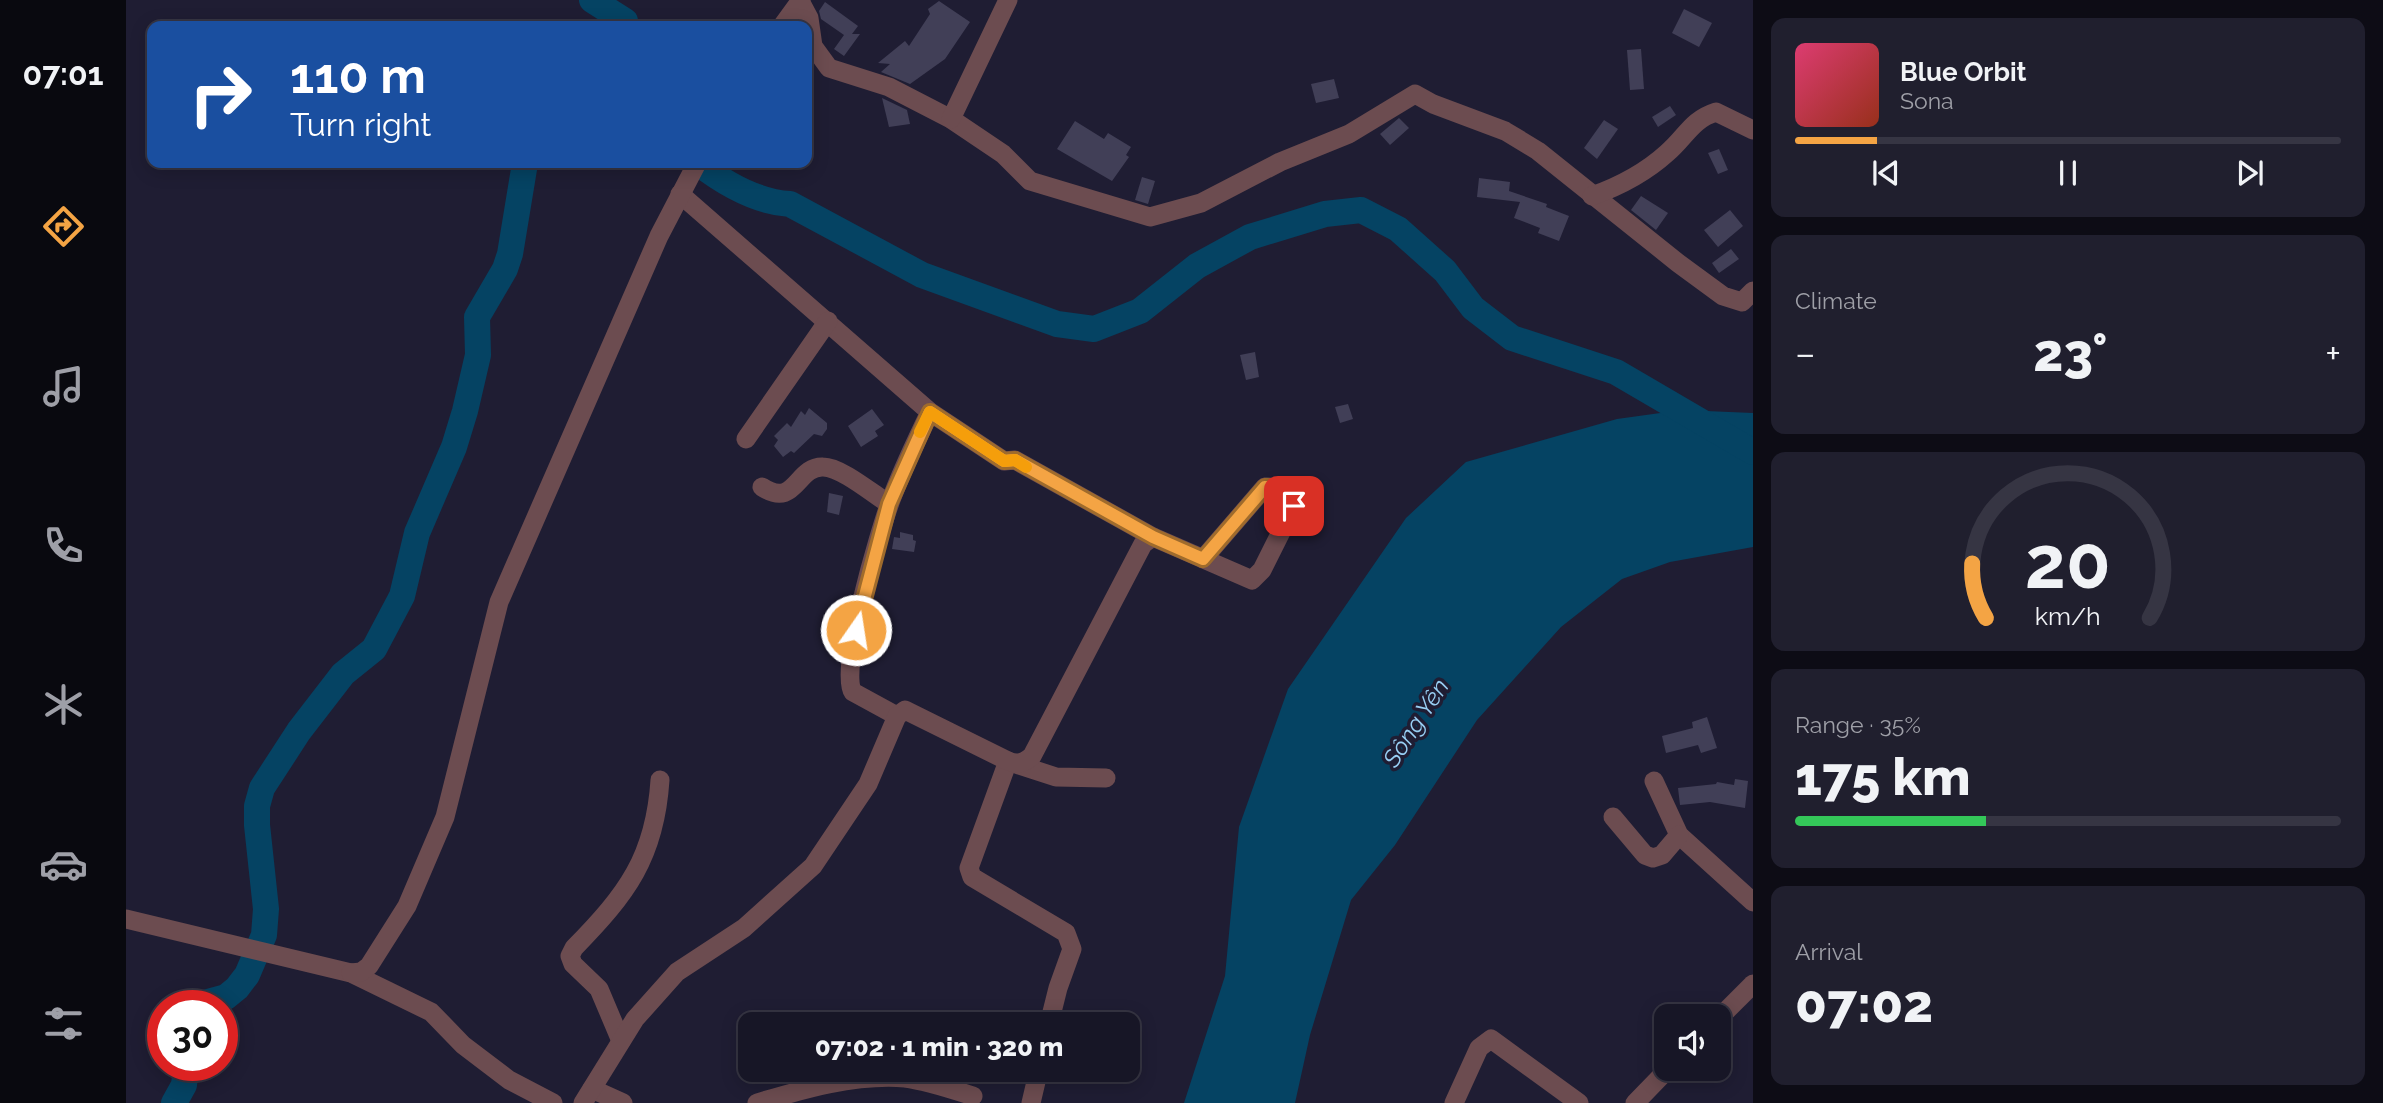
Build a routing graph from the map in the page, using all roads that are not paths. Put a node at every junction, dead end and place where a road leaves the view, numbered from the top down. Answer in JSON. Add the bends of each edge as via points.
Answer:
{"nodes":[{"id":1,"x":1008,"y":0,"type":"edge"},
{"id":2,"x":800,"y":1,"type":"edge"},
{"id":3,"x":786,"y":21,"type":"edge"},
{"id":4,"x":809,"y":21,"type":"edge"},
{"id":5,"x":812,"y":39,"type":"edge"},
{"id":6,"x":951,"y":118,"type":"junction"},
{"id":7,"x":1753,"y":130,"type":"edge"},
{"id":8,"x":694,"y":168,"type":"edge"},
{"id":9,"x":683,"y":188,"type":"junction"},
{"id":10,"x":1592,"y":196,"type":"junction"},
{"id":11,"x":1753,"y":291,"type":"edge"},
{"id":12,"x":828,"y":321,"type":"junction"},
{"id":13,"x":930,"y":412,"type":"junction"},
{"id":14,"x":746,"y":439,"type":"dead end"},
{"id":15,"x":762,"y":487,"type":"dead end"},
{"id":16,"x":889,"y":504,"type":"junction"},
{"id":17,"x":1153,"y":537,"type":"junction"},
{"id":18,"x":1203,"y":559,"type":"junction"},
{"id":19,"x":897,"y":716,"type":"junction"},
{"id":20,"x":1012,"y":763,"type":"junction"},
{"id":21,"x":1105,"y":778,"type":"dead end"},
{"id":22,"x":660,"y":780,"type":"dead end"},
{"id":23,"x":1654,"y":781,"type":"dead end"},
{"id":24,"x":1612,"y":817,"type":"dead end"},
{"id":25,"x":1679,"y":835,"type":"junction"},
{"id":26,"x":1753,"y":902,"type":"edge"},
{"id":27,"x":126,"y":919,"type":"edge"},
{"id":28,"x":351,"y":973,"type":"junction"},
{"id":29,"x":1753,"y":984,"type":"edge"},
{"id":30,"x":1731,"y":1006,"type":"edge"},
{"id":31,"x":1052,"y":1012,"type":"edge"},
{"id":32,"x":621,"y":1041,"type":"junction"},
{"id":33,"x":1656,"y":1081,"type":"edge"},
{"id":34,"x":1036,"y":1082,"type":"edge"},
{"id":35,"x":587,"y":1096,"type":"edge"},
{"id":36,"x":973,"y":1096,"type":"dead end"},
{"id":37,"x":553,"y":1103,"type":"edge"},
{"id":38,"x":623,"y":1103,"type":"edge"},
{"id":39,"x":757,"y":1103,"type":"edge"},
{"id":40,"x":1031,"y":1103,"type":"edge"},
{"id":41,"x":1454,"y":1103,"type":"edge"},
{"id":42,"x":1579,"y":1103,"type":"edge"},
{"id":43,"x":1635,"y":1103,"type":"edge"}],
"edges":[{"from":1,"to":6,"type":"street"},
{"from":2,"to":3,"type":"street"},
{"from":2,"to":4,"type":"street"},
{"from":5,"to":6,"type":"street","via":[[829,68],[889,87]]},
{"from":6,"to":10,"type":"street","via":[[1003,154],[1030,181],[1150,217],[1201,203],[1280,162],[1349,134],[1415,94],[1505,131],[1538,151]]},
{"from":7,"to":10,"type":"street","via":[[1716,112],[1700,117],[1668,153],[1643,172],[1620,187]]},
{"from":8,"to":9,"type":"street"},
{"from":9,"to":12,"type":"street"},
{"from":9,"to":28,"type":"street","via":[[499,602],[445,817],[407,906],[369,966]]},
{"from":10,"to":11,"type":"street","via":[[1723,296],[1742,302]]},
{"from":12,"to":13,"type":"street"},
{"from":12,"to":14,"type":"street"},
{"from":13,"to":16,"type":"street"},
{"from":13,"to":17,"type":"street","via":[[1004,461],[1015,460]]},
{"from":15,"to":16,"type":"street","via":[[785,493],[810,471],[823,467]]},
{"from":16,"to":19,"type":"street","via":[[856,630],[848,680],[853,692]]},
{"from":17,"to":18,"type":"street"},
{"from":17,"to":20,"type":"street","via":[[1143,544],[1032,756]]},
{"from":18,"to":18,"type":"street","via":[[1252,580],[1262,570],[1294,506],[1286,494],[1265,487]]},
{"from":19,"to":20,"type":"street","via":[[905,710]]},
{"from":19,"to":32,"type":"street","via":[[868,784],[813,866],[744,928],[677,972]]},
{"from":20,"to":21,"type":"street","via":[[1056,777]]},
{"from":20,"to":31,"type":"street","via":[[970,868],[972,877],[1066,933],[1072,949]]},
{"from":22,"to":32,"type":"street","via":[[654,828],[637,870],[618,901],[570,956],[599,989]]},
{"from":23,"to":25,"type":"street"},
{"from":24,"to":25,"type":"street","via":[[1645,855],[1653,858],[1662,855]]},
{"from":25,"to":26,"type":"street"},
{"from":27,"to":28,"type":"street"},
{"from":28,"to":37,"type":"street","via":[[431,1012],[463,1045],[509,1080]]},
{"from":29,"to":30,"type":"street"},
{"from":32,"to":35,"type":"street"},
{"from":33,"to":43,"type":"street"},
{"from":34,"to":40,"type":"street"},
{"from":35,"to":38,"type":"street"},
{"from":36,"to":39,"type":"street","via":[[894,1078],[833,1083]]},
{"from":41,"to":42,"type":"street","via":[[1479,1048],[1491,1039]]}]}
